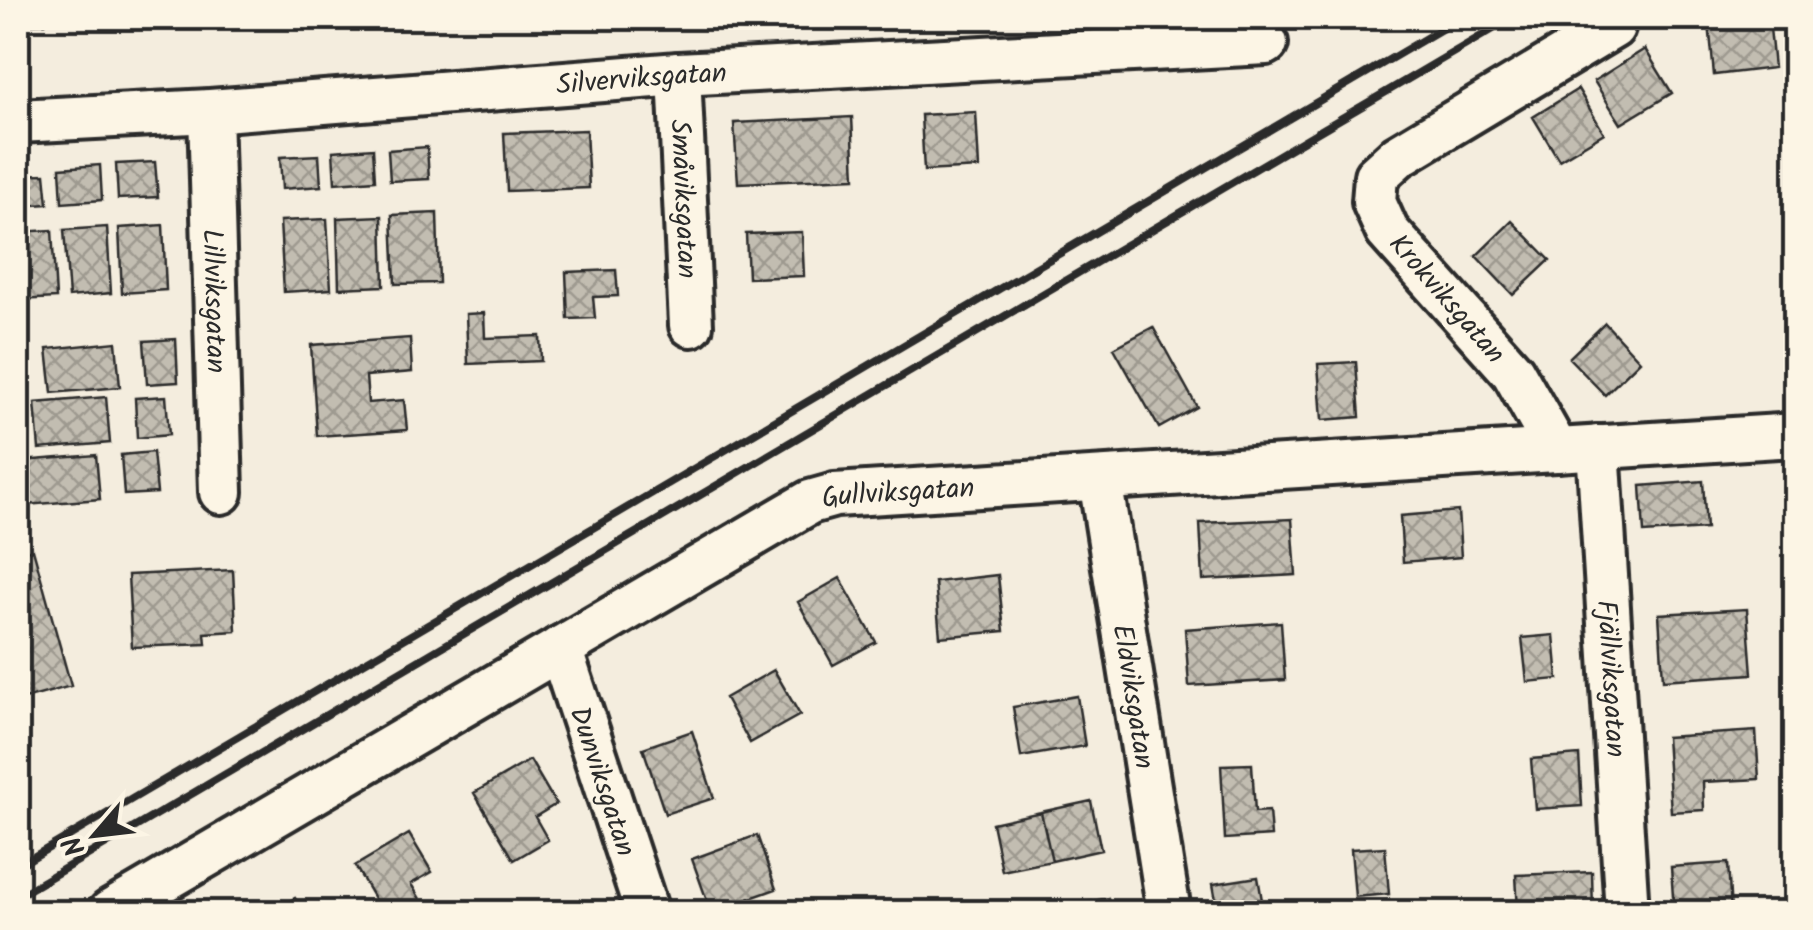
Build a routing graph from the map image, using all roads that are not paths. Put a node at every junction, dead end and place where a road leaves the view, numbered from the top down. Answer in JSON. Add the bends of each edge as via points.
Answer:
{"nodes":[{"id":1,"x":1613,"y":27,"type":"dead end"},
{"id":2,"x":1266,"y":43,"type":"dead end"},
{"id":3,"x":679,"y":74,"type":"junction"},
{"id":4,"x":210,"y":111,"type":"junction"},
{"id":5,"x":18,"y":120,"type":"edge"},
{"id":6,"x":690,"y":325,"type":"dead end"},
{"id":7,"x":1796,"y":435,"type":"edge"},
{"id":8,"x":1577,"y":448,"type":"junction"},
{"id":9,"x":1100,"y":479,"type":"junction"},
{"id":10,"x":221,"y":492,"type":"dead end"},
{"id":11,"x":560,"y":648,"type":"junction"},
{"id":12,"x":110,"y":912,"type":"edge"},
{"id":13,"x":647,"y":912,"type":"edge"},
{"id":14,"x":1169,"y":912,"type":"edge"},
{"id":15,"x":1627,"y":912,"type":"edge"}],
"edges":[{"from":1,"to":8,"type":"street","name":"Krokviksgatan","via":[[1398,156],[1376,176],[1374,202],[1387,231]]},
{"from":2,"to":3,"type":"street","name":"Silverviksgatan"},
{"from":3,"to":4,"type":"street","name":"Silverviksgatan"},
{"from":3,"to":6,"type":"street","name":"Småviksgatan"},
{"from":4,"to":5,"type":"street","name":"Silverviksgatan"},
{"from":4,"to":10,"type":"street","name":"Lillviksgatan"},
{"from":7,"to":8,"type":"street","name":"Gullviksgatan"},
{"from":8,"to":9,"type":"street","name":"Gullviksgatan"},
{"from":8,"to":15,"type":"street","name":"Fjällviksgatan"},
{"from":9,"to":11,"type":"street","name":"Gullviksgatan","via":[[835,495],[810,502]]},
{"from":9,"to":14,"type":"street","name":"Eldviksgatan"},
{"from":11,"to":12,"type":"street","name":"Gullviksgatan"},
{"from":11,"to":13,"type":"street","name":"Dunviksgatan"}]}
